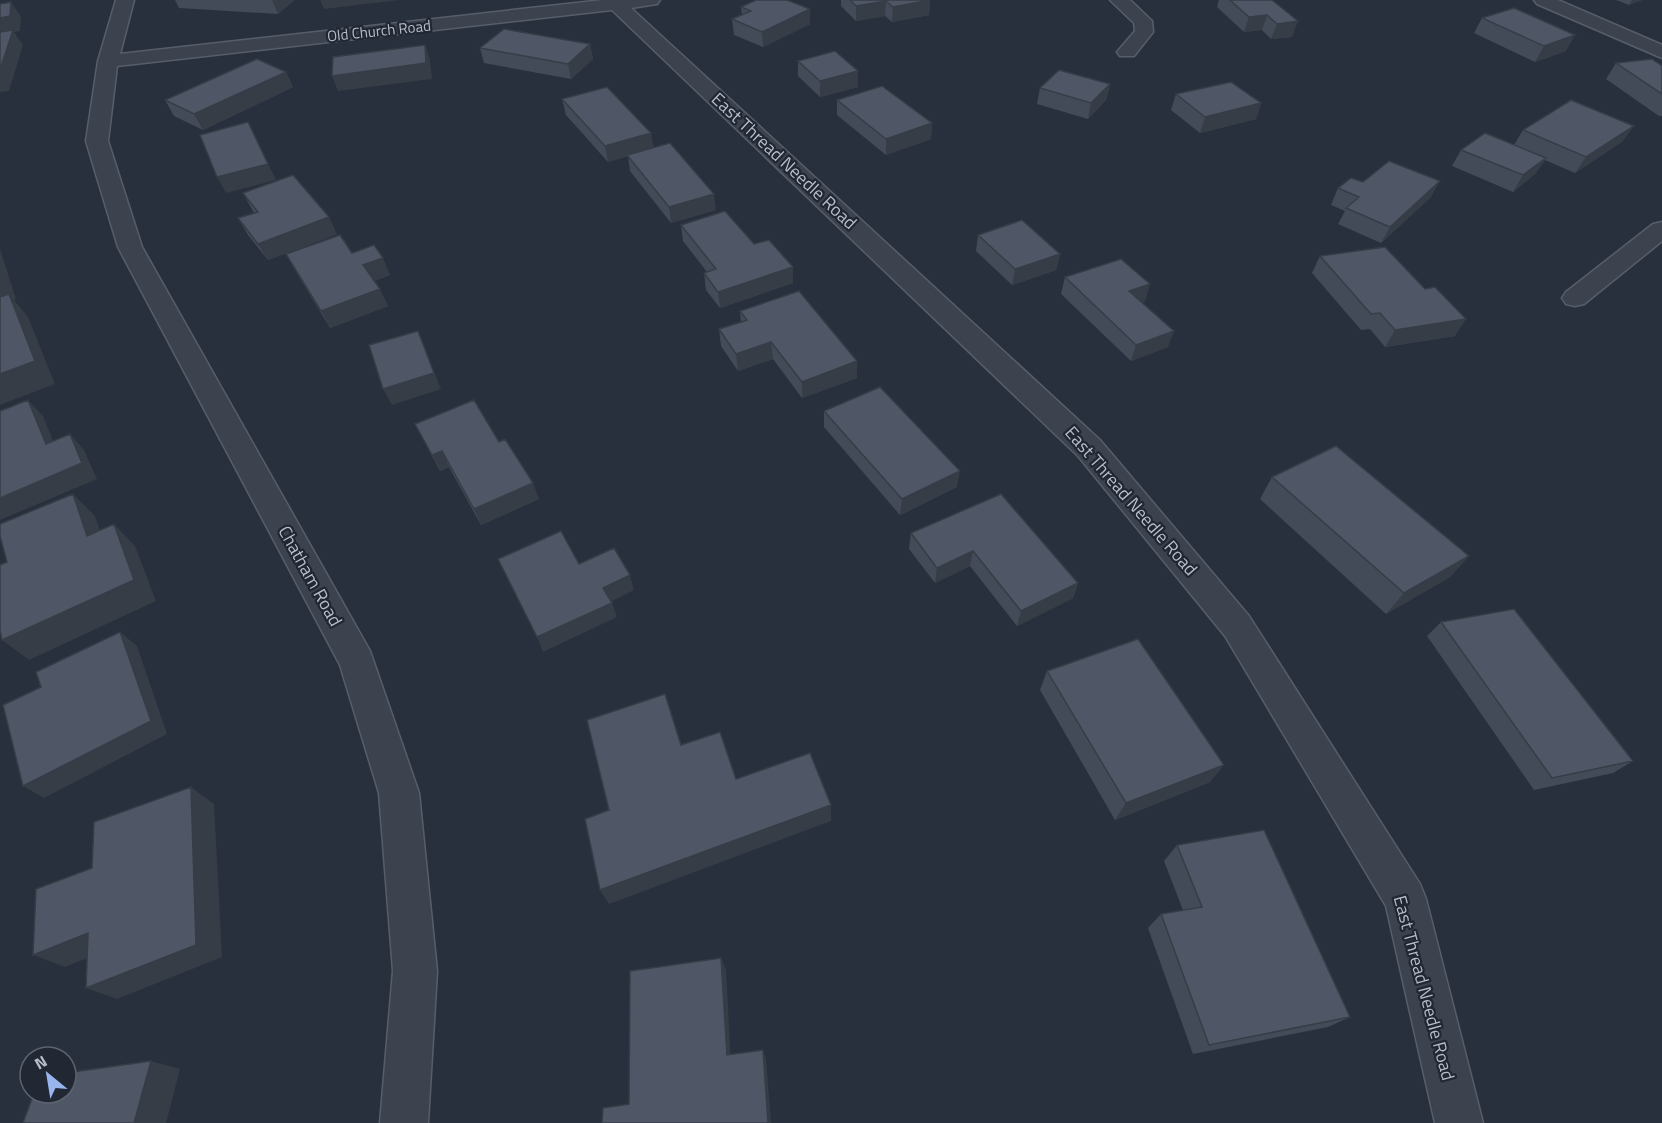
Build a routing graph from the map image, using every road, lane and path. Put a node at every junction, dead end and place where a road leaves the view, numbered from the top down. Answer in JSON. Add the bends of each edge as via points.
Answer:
{"nodes":[{"id":1,"x":125,"y":0,"type":"edge"},
{"id":2,"x":651,"y":0,"type":"edge"},
{"id":3,"x":1119,"y":0,"type":"edge"},
{"id":4,"x":1543,"y":0,"type":"edge"},
{"id":5,"x":616,"y":4,"type":"junction"},
{"id":6,"x":1127,"y":52,"type":"dead end"},
{"id":7,"x":1662,"y":52,"type":"edge"},
{"id":8,"x":108,"y":62,"type":"junction"},
{"id":9,"x":1662,"y":229,"type":"edge"},
{"id":10,"x":1575,"y":298,"type":"dead end"},
{"id":11,"x":404,"y":1123,"type":"edge"},
{"id":12,"x":1459,"y":1123,"type":"edge"}],
"edges":[{"from":1,"to":8,"type":"street","name":"Chatham Road"},
{"from":2,"to":5,"type":"street","name":"Old Church Road"},
{"from":3,"to":6,"type":"street","via":[[1143,21],[1144,32]]},
{"from":4,"to":7,"type":"street"},
{"from":5,"to":8,"type":"street","name":"Old Church Road"},
{"from":5,"to":12,"type":"street","name":"East Thread Needle Road","via":[[1089,448],[1237,626],[1406,899]]},
{"from":8,"to":11,"type":"street","name":"Chatham Road","via":[[97,141],[130,247],[357,662],[399,793],[415,971]]},
{"from":9,"to":10,"type":"street"}]}
